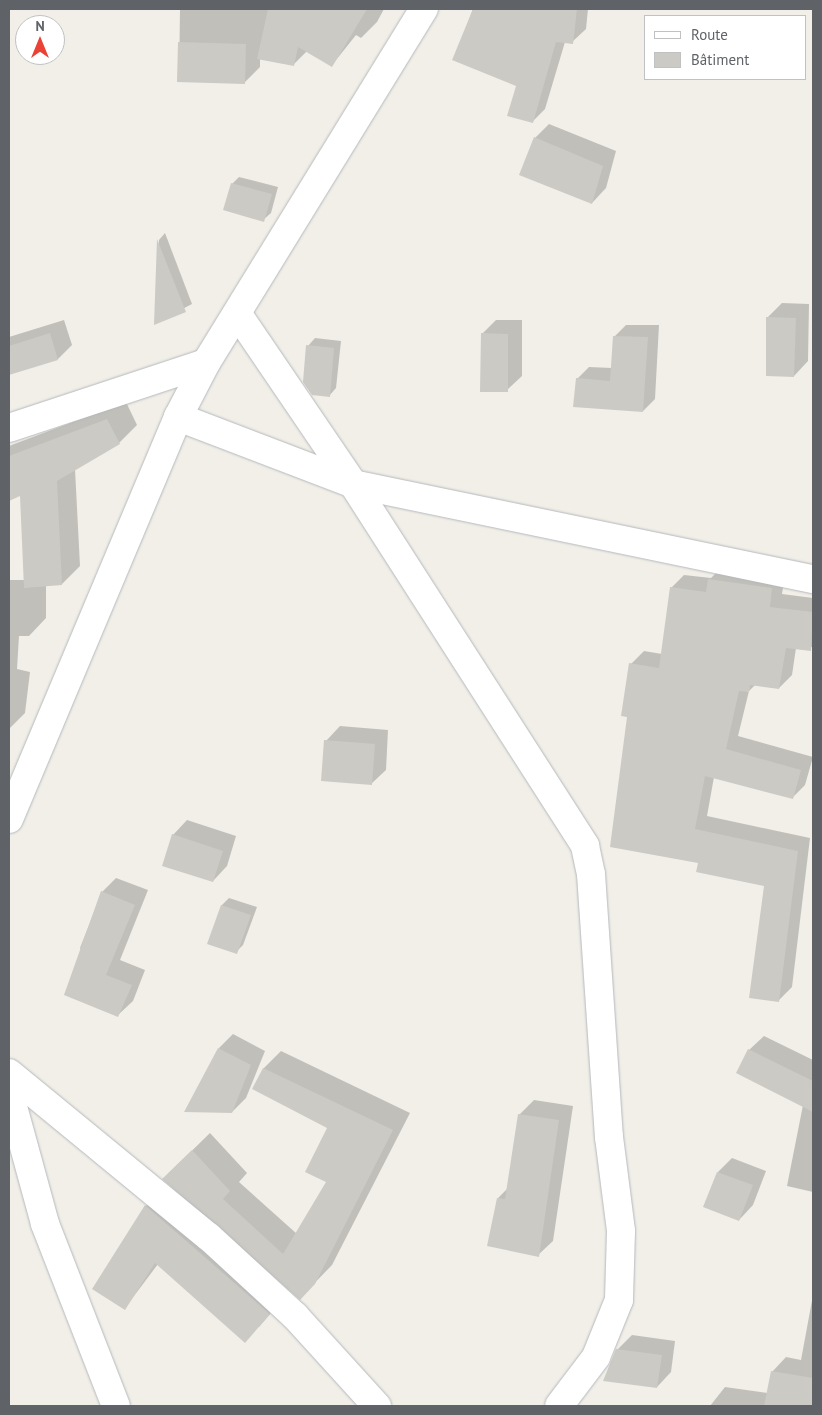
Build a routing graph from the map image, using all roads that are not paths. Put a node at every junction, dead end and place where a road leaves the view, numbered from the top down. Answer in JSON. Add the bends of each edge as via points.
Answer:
{"nodes":[{"id":1,"x":424,"y":9,"type":"edge"},
{"id":2,"x":239,"y":316,"type":"junction"},
{"id":3,"x":206,"y":363,"type":"junction"},
{"id":4,"x":178,"y":417,"type":"junction"},
{"id":5,"x":9,"y":428,"type":"edge"},
{"id":6,"x":353,"y":484,"type":"junction"},
{"id":7,"x":813,"y":579,"type":"edge"},
{"id":8,"x":9,"y":820,"type":"edge"},
{"id":9,"x":9,"y":1073,"type":"edge"},
{"id":10,"x":9,"y":1092,"type":"edge"},
{"id":11,"x":116,"y":1406,"type":"edge"},
{"id":12,"x":377,"y":1406,"type":"edge"},
{"id":13,"x":559,"y":1406,"type":"edge"}],
"edges":[{"from":1,"to":2,"type":"street"},
{"from":2,"to":3,"type":"street"},
{"from":2,"to":6,"type":"street"},
{"from":3,"to":4,"type":"street"},
{"from":3,"to":5,"type":"street"},
{"from":4,"to":6,"type":"street"},
{"from":4,"to":8,"type":"street"},
{"from":6,"to":7,"type":"street"},
{"from":6,"to":13,"type":"street","via":[[585,846],[591,874],[609,1137],[621,1231],[619,1300],[596,1357]]},
{"from":9,"to":12,"type":"street","via":[[209,1237],[296,1316]]},
{"from":10,"to":11,"type":"street","via":[[45,1224]]}]}
